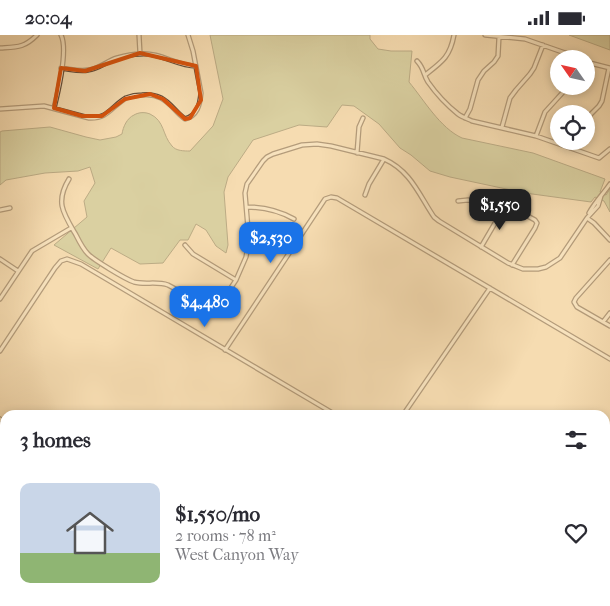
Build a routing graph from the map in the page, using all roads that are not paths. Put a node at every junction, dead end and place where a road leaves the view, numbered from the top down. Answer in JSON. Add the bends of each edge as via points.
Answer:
{"nodes":[{"id":1,"x":37,"y":35,"type":"edge"},
{"id":2,"x":61,"y":35,"type":"edge"},
{"id":3,"x":139,"y":35,"type":"edge"},
{"id":4,"x":188,"y":35,"type":"edge"},
{"id":5,"x":454,"y":35,"type":"edge"},
{"id":6,"x":485,"y":35,"type":"edge"},
{"id":7,"x":500,"y":37,"type":"junction"},
{"id":8,"x":542,"y":45,"type":"junction"},
{"id":9,"x":0,"y":48,"type":"edge"},
{"id":10,"x":556,"y":50,"type":"edge"},
{"id":11,"x":140,"y":53,"type":"junction"},
{"id":12,"x":417,"y":61,"type":"dead end"},
{"id":13,"x":595,"y":64,"type":"edge"},
{"id":14,"x":196,"y":66,"type":"junction"},
{"id":15,"x":61,"y":68,"type":"junction"},
{"id":16,"x":610,"y":68,"type":"edge"},
{"id":17,"x":425,"y":75,"type":"junction"},
{"id":18,"x":560,"y":95,"type":"edge"},
{"id":19,"x":54,"y":108,"type":"junction"},
{"id":20,"x":0,"y":109,"type":"edge"},
{"id":21,"x":595,"y":110,"type":"edge"},
{"id":22,"x":363,"y":117,"type":"dead end"},
{"id":23,"x":466,"y":118,"type":"junction"},
{"id":24,"x":502,"y":127,"type":"junction"},
{"id":25,"x":536,"y":136,"type":"junction"},
{"id":26,"x":550,"y":141,"type":"edge"},
{"id":27,"x":610,"y":149,"type":"edge"},
{"id":28,"x":576,"y":150,"type":"edge"},
{"id":29,"x":357,"y":153,"type":"junction"},
{"id":30,"x":384,"y":159,"type":"junction"},
{"id":31,"x":69,"y":179,"type":"dead end"},
{"id":32,"x":610,"y":183,"type":"edge"},
{"id":33,"x":365,"y":195,"type":"dead end"},
{"id":34,"x":458,"y":201,"type":"dead end"},
{"id":35,"x":247,"y":207,"type":"junction"},
{"id":36,"x":10,"y":208,"type":"dead end"},
{"id":37,"x":502,"y":208,"type":"junction"},
{"id":38,"x":0,"y":210,"type":"edge"},
{"id":39,"x":587,"y":218,"type":"junction"},
{"id":40,"x":294,"y":219,"type":"dead end"},
{"id":41,"x":71,"y":227,"type":"junction"},
{"id":42,"x":610,"y":240,"type":"edge"},
{"id":43,"x":185,"y":245,"type":"dead end"},
{"id":44,"x":481,"y":247,"type":"junction"},
{"id":45,"x":0,"y":259,"type":"edge"},
{"id":46,"x":610,"y":261,"type":"edge"},
{"id":47,"x":512,"y":265,"type":"junction"},
{"id":48,"x":18,"y":271,"type":"junction"},
{"id":49,"x":236,"y":280,"type":"junction"},
{"id":50,"x":490,"y":288,"type":"junction"},
{"id":51,"x":0,"y":299,"type":"edge"},
{"id":52,"x":610,"y":313,"type":"edge"},
{"id":53,"x":603,"y":322,"type":"junction"},
{"id":54,"x":610,"y":326,"type":"edge"},
{"id":55,"x":225,"y":350,"type":"junction"},
{"id":56,"x":0,"y":351,"type":"edge"},
{"id":57,"x":610,"y":359,"type":"edge"},
{"id":58,"x":327,"y":410,"type":"edge"},
{"id":59,"x":406,"y":410,"type":"edge"}],
"edges":[{"from":1,"to":9,"type":"street","via":[[20,47]]},
{"from":2,"to":15,"type":"street","via":[[64,46]]},
{"from":3,"to":11,"type":"street"},
{"from":4,"to":14,"type":"street"},
{"from":5,"to":17,"type":"street","via":[[444,60]]},
{"from":6,"to":7,"type":"street"},
{"from":7,"to":8,"type":"street","via":[[525,39]]},
{"from":7,"to":23,"type":"street","via":[[498,56],[478,81]]},
{"from":8,"to":10,"type":"street"},
{"from":8,"to":24,"type":"street","via":[[534,68],[512,94]]},
{"from":11,"to":14,"type":"street"},
{"from":11,"to":15,"type":"street","via":[[116,58],[85,71]]},
{"from":12,"to":17,"type":"street"},
{"from":13,"to":16,"type":"street"},
{"from":14,"to":19,"type":"street","via":[[201,100],[194,113],[185,119],[163,99],[150,94],[132,96],[94,118]]},
{"from":15,"to":19,"type":"street"},
{"from":16,"to":21,"type":"street","via":[[602,101]]},
{"from":17,"to":23,"type":"street","via":[[453,109]]},
{"from":18,"to":25,"type":"street","via":[[545,112]]},
{"from":19,"to":20,"type":"street"},
{"from":22,"to":29,"type":"street"},
{"from":23,"to":24,"type":"street"},
{"from":24,"to":25,"type":"street"},
{"from":25,"to":26,"type":"street"},
{"from":27,"to":28,"type":"street","via":[[599,158]]},
{"from":29,"to":30,"type":"street"},
{"from":29,"to":35,"type":"street","via":[[317,144],[273,154],[263,161],[247,184]]},
{"from":30,"to":33,"type":"street"},
{"from":30,"to":44,"type":"street","via":[[408,176],[434,217]]},
{"from":31,"to":41,"type":"street","via":[[62,191],[61,204]]},
{"from":32,"to":39,"type":"street"},
{"from":34,"to":37,"type":"street","via":[[468,200]]},
{"from":35,"to":40,"type":"street","via":[[267,208]]},
{"from":35,"to":49,"type":"street","via":[[248,249]]},
{"from":36,"to":38,"type":"street"},
{"from":37,"to":44,"type":"street"},
{"from":37,"to":47,"type":"street","via":[[520,212],[537,223]]},
{"from":39,"to":42,"type":"street"},
{"from":39,"to":47,"type":"street","via":[[560,258],[553,263],[538,269]]},
{"from":41,"to":48,"type":"street","via":[[32,251]]},
{"from":41,"to":49,"type":"street","via":[[89,255],[129,280],[168,285],[210,311],[217,309]]},
{"from":43,"to":49,"type":"street","via":[[193,254]]},
{"from":44,"to":47,"type":"street"},
{"from":45,"to":48,"type":"street"},
{"from":46,"to":53,"type":"street","via":[[574,303]]},
{"from":48,"to":51,"type":"street"},
{"from":50,"to":55,"type":"street","via":[[331,197],[325,199]]},
{"from":50,"to":57,"type":"street"},
{"from":50,"to":59,"type":"street"},
{"from":52,"to":53,"type":"street"},
{"from":53,"to":54,"type":"street"},
{"from":55,"to":56,"type":"street","via":[[81,264],[67,259],[61,261]]},
{"from":55,"to":58,"type":"street"}]}
